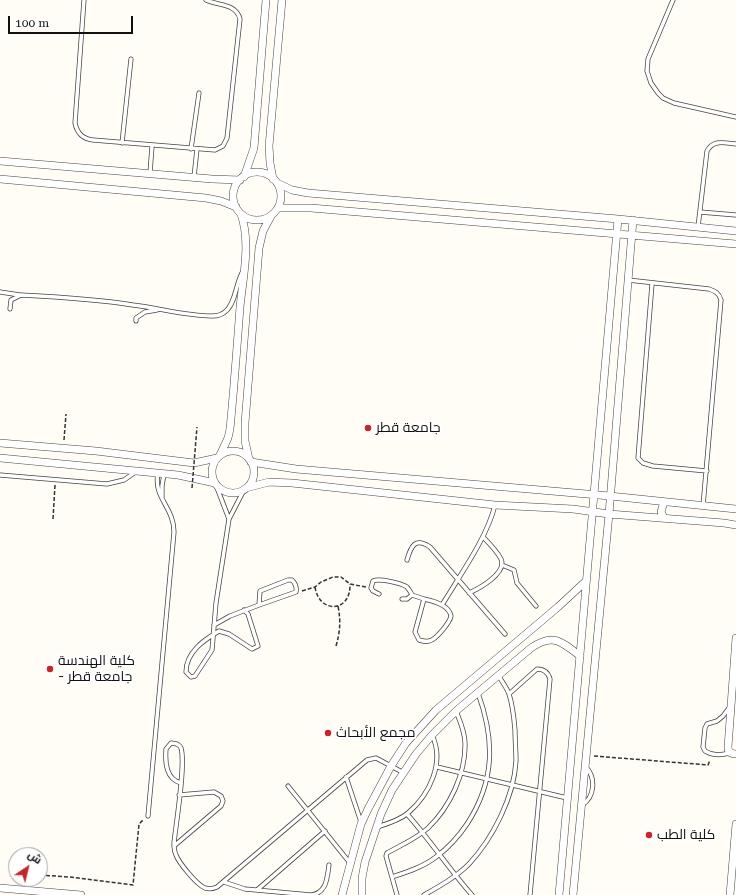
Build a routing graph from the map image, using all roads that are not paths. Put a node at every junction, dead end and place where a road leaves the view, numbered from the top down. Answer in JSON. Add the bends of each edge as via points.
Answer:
{"nodes":[{"id":1,"x":84,"y":0,"type":"edge"},
{"id":2,"x":206,"y":0,"type":"edge"},
{"id":3,"x":266,"y":0,"type":"edge"},
{"id":4,"x":282,"y":0,"type":"edge"},
{"id":5,"x":673,"y":0,"type":"edge"},
{"id":6,"x":131,"y":59,"type":"dead end"},
{"id":7,"x":199,"y":93,"type":"dead end"},
{"id":8,"x":736,"y":117,"type":"edge"},
{"id":9,"x":122,"y":143,"type":"junction"},
{"id":10,"x":736,"y":144,"type":"edge"},
{"id":11,"x":152,"y":146,"type":"junction"},
{"id":12,"x":191,"y":149,"type":"junction"},
{"id":13,"x":197,"y":149,"type":"junction"},
{"id":14,"x":0,"y":161,"type":"edge"},
{"id":15,"x":150,"y":173,"type":"junction"},
{"id":16,"x":194,"y":177,"type":"junction"},
{"id":17,"x":242,"y":178,"type":"junction"},
{"id":18,"x":0,"y":179,"type":"edge"},
{"id":19,"x":275,"y":181,"type":"junction"},
{"id":20,"x":236,"y":207,"type":"junction"},
{"id":21,"x":278,"y":208,"type":"junction"},
{"id":22,"x":700,"y":212,"type":"junction"},
{"id":23,"x":241,"y":214,"type":"junction"},
{"id":24,"x":271,"y":216,"type":"junction"},
{"id":25,"x":736,"y":216,"type":"edge"},
{"id":26,"x":618,"y":219,"type":"junction"},
{"id":27,"x":633,"y":220,"type":"junction"},
{"id":28,"x":698,"y":227,"type":"junction"},
{"id":29,"x":736,"y":231,"type":"edge"},
{"id":30,"x":617,"y":234,"type":"junction"},
{"id":31,"x":632,"y":235,"type":"junction"},
{"id":32,"x":736,"y":244,"type":"edge"},
{"id":33,"x":244,"y":270,"type":"junction"},
{"id":34,"x":628,"y":280,"type":"junction"},
{"id":35,"x":652,"y":284,"type":"junction"},
{"id":36,"x":0,"y":292,"type":"edge"},
{"id":37,"x":21,"y":295,"type":"junction"},
{"id":38,"x":10,"y":308,"type":"dead end"},
{"id":39,"x":162,"y":309,"type":"junction"},
{"id":40,"x":136,"y":321,"type":"dead end"},
{"id":41,"x":0,"y":443,"type":"edge"},
{"id":42,"x":219,"y":457,"type":"junction"},
{"id":43,"x":0,"y":458,"type":"edge"},
{"id":44,"x":250,"y":461,"type":"junction"},
{"id":45,"x":137,"y":471,"type":"junction"},
{"id":46,"x":707,"y":471,"type":"junction"},
{"id":47,"x":161,"y":474,"type":"junction"},
{"id":48,"x":0,"y":475,"type":"edge"},
{"id":49,"x":216,"y":484,"type":"junction"},
{"id":50,"x":245,"y":489,"type":"junction"},
{"id":51,"x":594,"y":495,"type":"junction"},
{"id":52,"x":610,"y":496,"type":"junction"},
{"id":53,"x":162,"y":498,"type":"junction"},
{"id":54,"x":664,"y":502,"type":"junction"},
{"id":55,"x":495,"y":505,"type":"junction"},
{"id":56,"x":703,"y":506,"type":"junction"},
{"id":57,"x":736,"y":509,"type":"edge"},
{"id":58,"x":592,"y":512,"type":"junction"},
{"id":59,"x":609,"y":514,"type":"junction"},
{"id":60,"x":664,"y":518,"type":"junction"},
{"id":61,"x":229,"y":519,"type":"junction"},
{"id":62,"x":736,"y":525,"type":"edge"},
{"id":63,"x":483,"y":537,"type":"junction"},
{"id":64,"x":407,"y":560,"type":"dead end"},
{"id":65,"x":502,"y":565,"type":"junction"},
{"id":66,"x":457,"y":579,"type":"junction"},
{"id":67,"x":586,"y":581,"type":"junction"},
{"id":68,"x":469,"y":593,"type":"junction"},
{"id":69,"x":379,"y":594,"type":"dead end"},
{"id":70,"x":412,"y":595,"type":"junction"},
{"id":71,"x":402,"y":599,"type":"dead end"},
{"id":72,"x":424,"y":599,"type":"junction"},
{"id":73,"x":259,"y":605,"type":"junction"},
{"id":74,"x":442,"y":605,"type":"junction"},
{"id":75,"x":536,"y":606,"type":"dead end"},
{"id":76,"x":244,"y":610,"type":"junction"},
{"id":77,"x":214,"y":625,"type":"junction"},
{"id":78,"x":505,"y":634,"type":"dead end"},
{"id":79,"x":213,"y":635,"type":"junction"},
{"id":80,"x":736,"y":638,"type":"edge"},
{"id":81,"x":580,"y":656,"type":"junction"},
{"id":82,"x":499,"y":676,"type":"junction"},
{"id":83,"x":478,"y":693,"type":"junction"},
{"id":84,"x":509,"y":694,"type":"junction"},
{"id":85,"x":730,"y":708,"type":"junction"},
{"id":86,"x":456,"y":711,"type":"junction"},
{"id":87,"x":432,"y":735,"type":"junction"},
{"id":88,"x":733,"y":754,"type":"edge"},
{"id":89,"x":391,"y":766,"type":"junction"},
{"id":90,"x":437,"y":767,"type":"junction"},
{"id":91,"x":461,"y":772,"type":"junction"},
{"id":92,"x":404,"y":773,"type":"junction"},
{"id":93,"x":346,"y":777,"type":"junction"},
{"id":94,"x":488,"y":779,"type":"junction"},
{"id":95,"x":181,"y":783,"type":"junction"},
{"id":96,"x":512,"y":785,"type":"junction"},
{"id":97,"x":288,"y":786,"type":"dead end"},
{"id":98,"x":540,"y":792,"type":"junction"},
{"id":99,"x":179,"y":795,"type":"junction"},
{"id":100,"x":567,"y":798,"type":"junction"},
{"id":101,"x":308,"y":810,"type":"junction"},
{"id":102,"x":407,"y":814,"type":"junction"},
{"id":103,"x":148,"y":816,"type":"road end"},
{"id":104,"x":361,"y":824,"type":"junction"},
{"id":105,"x":736,"y":824,"type":"edge"},
{"id":106,"x":376,"y":827,"type":"junction"},
{"id":107,"x":325,"y":831,"type":"junction"},
{"id":108,"x":423,"y":832,"type":"junction"},
{"id":109,"x":174,"y":846,"type":"junction"},
{"id":110,"x":440,"y":854,"type":"junction"},
{"id":111,"x":350,"y":863,"type":"junction"},
{"id":112,"x":328,"y":866,"type":"dead end"},
{"id":113,"x":455,"y":876,"type":"junction"},
{"id":114,"x":392,"y":878,"type":"junction"},
{"id":115,"x":224,"y":882,"type":"junction"},
{"id":116,"x":0,"y":888,"type":"edge"},
{"id":117,"x":257,"y":890,"type":"junction"},
{"id":118,"x":81,"y":895,"type":"edge"},
{"id":119,"x":311,"y":895,"type":"edge"},
{"id":120,"x":342,"y":895,"type":"edge"},
{"id":121,"x":362,"y":895,"type":"edge"},
{"id":122,"x":397,"y":895,"type":"edge"},
{"id":123,"x":424,"y":895,"type":"edge"},
{"id":124,"x":472,"y":895,"type":"edge"},
{"id":125,"x":530,"y":895,"type":"edge"},
{"id":126,"x":559,"y":895,"type":"edge"},
{"id":127,"x":573,"y":895,"type":"edge"},
{"id":128,"x":730,"y":895,"type":"edge"}],
"edges":[{"from":1,"to":9,"type":"lane","via":[[76,127],[81,135],[89,139]]},
{"from":2,"to":13,"type":"lane","via":[[234,8],[240,19],[227,138],[219,149]]},
{"from":3,"to":17,"type":"street","via":[[254,148]]},
{"from":4,"to":19,"type":"street","via":[[269,146]]},
{"from":5,"to":8,"type":"lane","via":[[649,53],[647,65],[654,89],[663,98],[674,103]]},
{"from":6,"to":9,"type":"lane"},
{"from":7,"to":12,"type":"lane"},
{"from":9,"to":11,"type":"lane"},
{"from":10,"to":22,"type":"lane","via":[[716,143],[708,148]]},
{"from":11,"to":12,"type":"lane"},
{"from":11,"to":15,"type":"lane"},
{"from":12,"to":13,"type":"lane"},
{"from":13,"to":16,"type":"lane"},
{"from":14,"to":15,"type":"street"},
{"from":15,"to":16,"type":"street"},
{"from":16,"to":17,"type":"street","via":[[222,180]]},
{"from":17,"to":19,"type":"street","via":[[259,173]]},
{"from":17,"to":20,"type":"street","via":[[235,189]]},
{"from":18,"to":20,"type":"street","via":[[206,198]]},
{"from":19,"to":21,"type":"street","via":[[281,193]]},
{"from":19,"to":26,"type":"street","via":[[292,190],[308,193]]},
{"from":20,"to":23,"type":"street"},
{"from":21,"to":24,"type":"street"},
{"from":21,"to":30,"type":"street","via":[[311,208]]},
{"from":22,"to":25,"type":"lane"},
{"from":22,"to":28,"type":"lane"},
{"from":23,"to":24,"type":"street","via":[[255,220]]},
{"from":23,"to":33,"type":"street","via":[[246,236]]},
{"from":24,"to":44,"type":"street","via":[[263,231],[259,248],[245,423],[245,441]]},
{"from":26,"to":27,"type":"street"},
{"from":26,"to":30,"type":"street"},
{"from":27,"to":28,"type":"street"},
{"from":27,"to":31,"type":"street"},
{"from":28,"to":29,"type":"street"},
{"from":30,"to":31,"type":"street"},
{"from":30,"to":51,"type":"street"},
{"from":31,"to":32,"type":"street"},
{"from":31,"to":34,"type":"street"},
{"from":33,"to":39,"type":"lane","via":[[236,285],[232,305],[222,314],[210,316]]},
{"from":33,"to":42,"type":"street","via":[[230,428]]},
{"from":34,"to":35,"type":"lane"},
{"from":34,"to":52,"type":"street"},
{"from":35,"to":46,"type":"lane","via":[[638,458],[643,463],[653,466]]},
{"from":35,"to":46,"type":"lane","via":[[709,289],[720,296]]},
{"from":36,"to":37,"type":"lane"},
{"from":37,"to":38,"type":"lane","via":[[11,300]]},
{"from":37,"to":39,"type":"lane","via":[[89,299]]},
{"from":39,"to":40,"type":"lane","via":[[145,312],[136,318]]},
{"from":41,"to":42,"type":"street","via":[[194,463]]},
{"from":42,"to":44,"type":"street","via":[[229,452],[238,452]]},
{"from":42,"to":49,"type":"street","via":[[212,470]]},
{"from":43,"to":45,"type":"street"},
{"from":44,"to":50,"type":"street","via":[[254,474],[252,482]]},
{"from":44,"to":51,"type":"street","via":[[296,469]]},
{"from":45,"to":47,"type":"street"},
{"from":45,"to":48,"type":"lane","via":[[124,480],[107,484]]},
{"from":46,"to":56,"type":"lane"},
{"from":47,"to":49,"type":"street"},
{"from":47,"to":53,"type":"lane"},
{"from":47,"to":53,"type":"lane","via":[[157,486]]},
{"from":49,"to":50,"type":"street","via":[[223,491],[232,493]]},
{"from":49,"to":61,"type":"lane"},
{"from":50,"to":55,"type":"street","via":[[269,482],[292,483]]},
{"from":50,"to":61,"type":"lane"},
{"from":51,"to":52,"type":"street"},
{"from":51,"to":58,"type":"street"},
{"from":52,"to":54,"type":"street"},
{"from":52,"to":59,"type":"street"},
{"from":53,"to":103,"type":"lane","via":[[171,514],[174,532]]},
{"from":54,"to":56,"type":"street"},
{"from":54,"to":60,"type":"street","via":[[661,512]]},
{"from":55,"to":58,"type":"street"},
{"from":55,"to":63,"type":"lane"},
{"from":56,"to":57,"type":"street"},
{"from":58,"to":59,"type":"street"},
{"from":58,"to":67,"type":"street"},
{"from":59,"to":60,"type":"street"},
{"from":59,"to":127,"type":"street"},
{"from":60,"to":62,"type":"street"},
{"from":61,"to":77,"type":"lane"},
{"from":63,"to":65,"type":"lane","via":[[500,556]]},
{"from":63,"to":66,"type":"lane"},
{"from":64,"to":66,"type":"lane","via":[[413,545],[425,544]]},
{"from":65,"to":68,"type":"lane","via":[[493,578]]},
{"from":65,"to":75,"type":"lane","via":[[514,570],[517,583]]},
{"from":66,"to":68,"type":"lane"},
{"from":66,"to":74,"type":"lane"},
{"from":67,"to":81,"type":"street"},
{"from":67,"to":89,"type":"street","via":[[436,710],[406,742]]},
{"from":68,"to":78,"type":"lane"},
{"from":69,"to":70,"type":"lane","via":[[371,588],[373,581],[380,580],[405,586]]},
{"from":70,"to":71,"type":"lane"},
{"from":70,"to":72,"type":"lane"},
{"from":72,"to":74,"type":"lane"},
{"from":72,"to":74,"type":"lane","via":[[414,629],[422,641],[432,640],[449,621],[451,613]]},
{"from":73,"to":73,"type":"lane","via":[[296,592],[295,583],[288,580],[260,590]]},
{"from":73,"to":76,"type":"lane"},
{"from":76,"to":77,"type":"lane"},
{"from":76,"to":79,"type":"lane","via":[[248,614],[258,646],[252,649],[229,634],[219,631]]},
{"from":77,"to":79,"type":"lane"},
{"from":79,"to":79,"type":"lane","via":[[212,650],[195,676],[191,677],[186,672],[190,657],[201,643]]},
{"from":80,"to":85,"type":"street"},
{"from":81,"to":82,"type":"street","via":[[557,640],[542,641]]},
{"from":81,"to":100,"type":"street"},
{"from":82,"to":83,"type":"street"},
{"from":82,"to":84,"type":"lane"},
{"from":83,"to":86,"type":"street"},
{"from":83,"to":94,"type":"lane","via":[[486,714],[490,745]]},
{"from":84,"to":96,"type":"lane","via":[[514,713],[516,762]]},
{"from":84,"to":98,"type":"lane","via":[[537,669],[549,674]]},
{"from":85,"to":88,"type":"street","via":[[728,751]]},
{"from":85,"to":88,"type":"lane","via":[[717,721],[710,722],[705,728],[703,747],[705,751],[713,754]]},
{"from":86,"to":87,"type":"street"},
{"from":86,"to":91,"type":"lane","via":[[465,743]]},
{"from":87,"to":90,"type":"lane","via":[[437,748]]},
{"from":87,"to":92,"type":"street"},
{"from":89,"to":92,"type":"lane"},
{"from":89,"to":93,"type":"lane","via":[[376,758],[370,758]]},
{"from":89,"to":104,"type":"street"},
{"from":90,"to":91,"type":"lane"},
{"from":90,"to":102,"type":"lane","via":[[420,801]]},
{"from":91,"to":94,"type":"lane"},
{"from":91,"to":108,"type":"lane","via":[[446,807]]},
{"from":92,"to":106,"type":"street","via":[[386,801]]},
{"from":93,"to":101,"type":"lane"},
{"from":93,"to":104,"type":"lane"},
{"from":94,"to":96,"type":"lane"},
{"from":94,"to":110,"type":"lane","via":[[476,811],[450,846]]},
{"from":95,"to":95,"type":"lane","via":[[181,750],[177,744],[171,743],[166,749],[168,772],[174,780]]},
{"from":95,"to":99,"type":"lane"},
{"from":96,"to":98,"type":"lane"},
{"from":96,"to":113,"type":"lane","via":[[506,805],[493,831],[481,849]]},
{"from":97,"to":101,"type":"lane"},
{"from":98,"to":100,"type":"lane"},
{"from":98,"to":125,"type":"lane"},
{"from":99,"to":109,"type":"lane"},
{"from":99,"to":109,"type":"lane","via":[[214,792],[221,796],[222,801],[221,806]]},
{"from":100,"to":126,"type":"street"},
{"from":101,"to":107,"type":"lane"},
{"from":101,"to":115,"type":"lane"},
{"from":102,"to":106,"type":"lane"},
{"from":102,"to":108,"type":"lane"},
{"from":104,"to":111,"type":"street"},
{"from":105,"to":128,"type":"street"},
{"from":106,"to":121,"type":"street","via":[[362,878]]},
{"from":107,"to":111,"type":"lane"},
{"from":107,"to":117,"type":"lane"},
{"from":108,"to":110,"type":"lane"},
{"from":108,"to":114,"type":"lane","via":[[387,853]]},
{"from":109,"to":115,"type":"lane","via":[[178,859],[200,885],[210,889]]},
{"from":110,"to":113,"type":"lane"},
{"from":110,"to":114,"type":"lane","via":[[417,868]]},
{"from":111,"to":120,"type":"street"},
{"from":112,"to":119,"type":"lane","via":[[325,886],[320,892]]},
{"from":113,"to":123,"type":"lane"},
{"from":113,"to":124,"type":"lane"},
{"from":114,"to":122,"type":"lane"},
{"from":115,"to":117,"type":"lane","via":[[236,887]]},
{"from":116,"to":118,"type":"street"},
{"from":117,"to":119,"type":"lane"}]}
